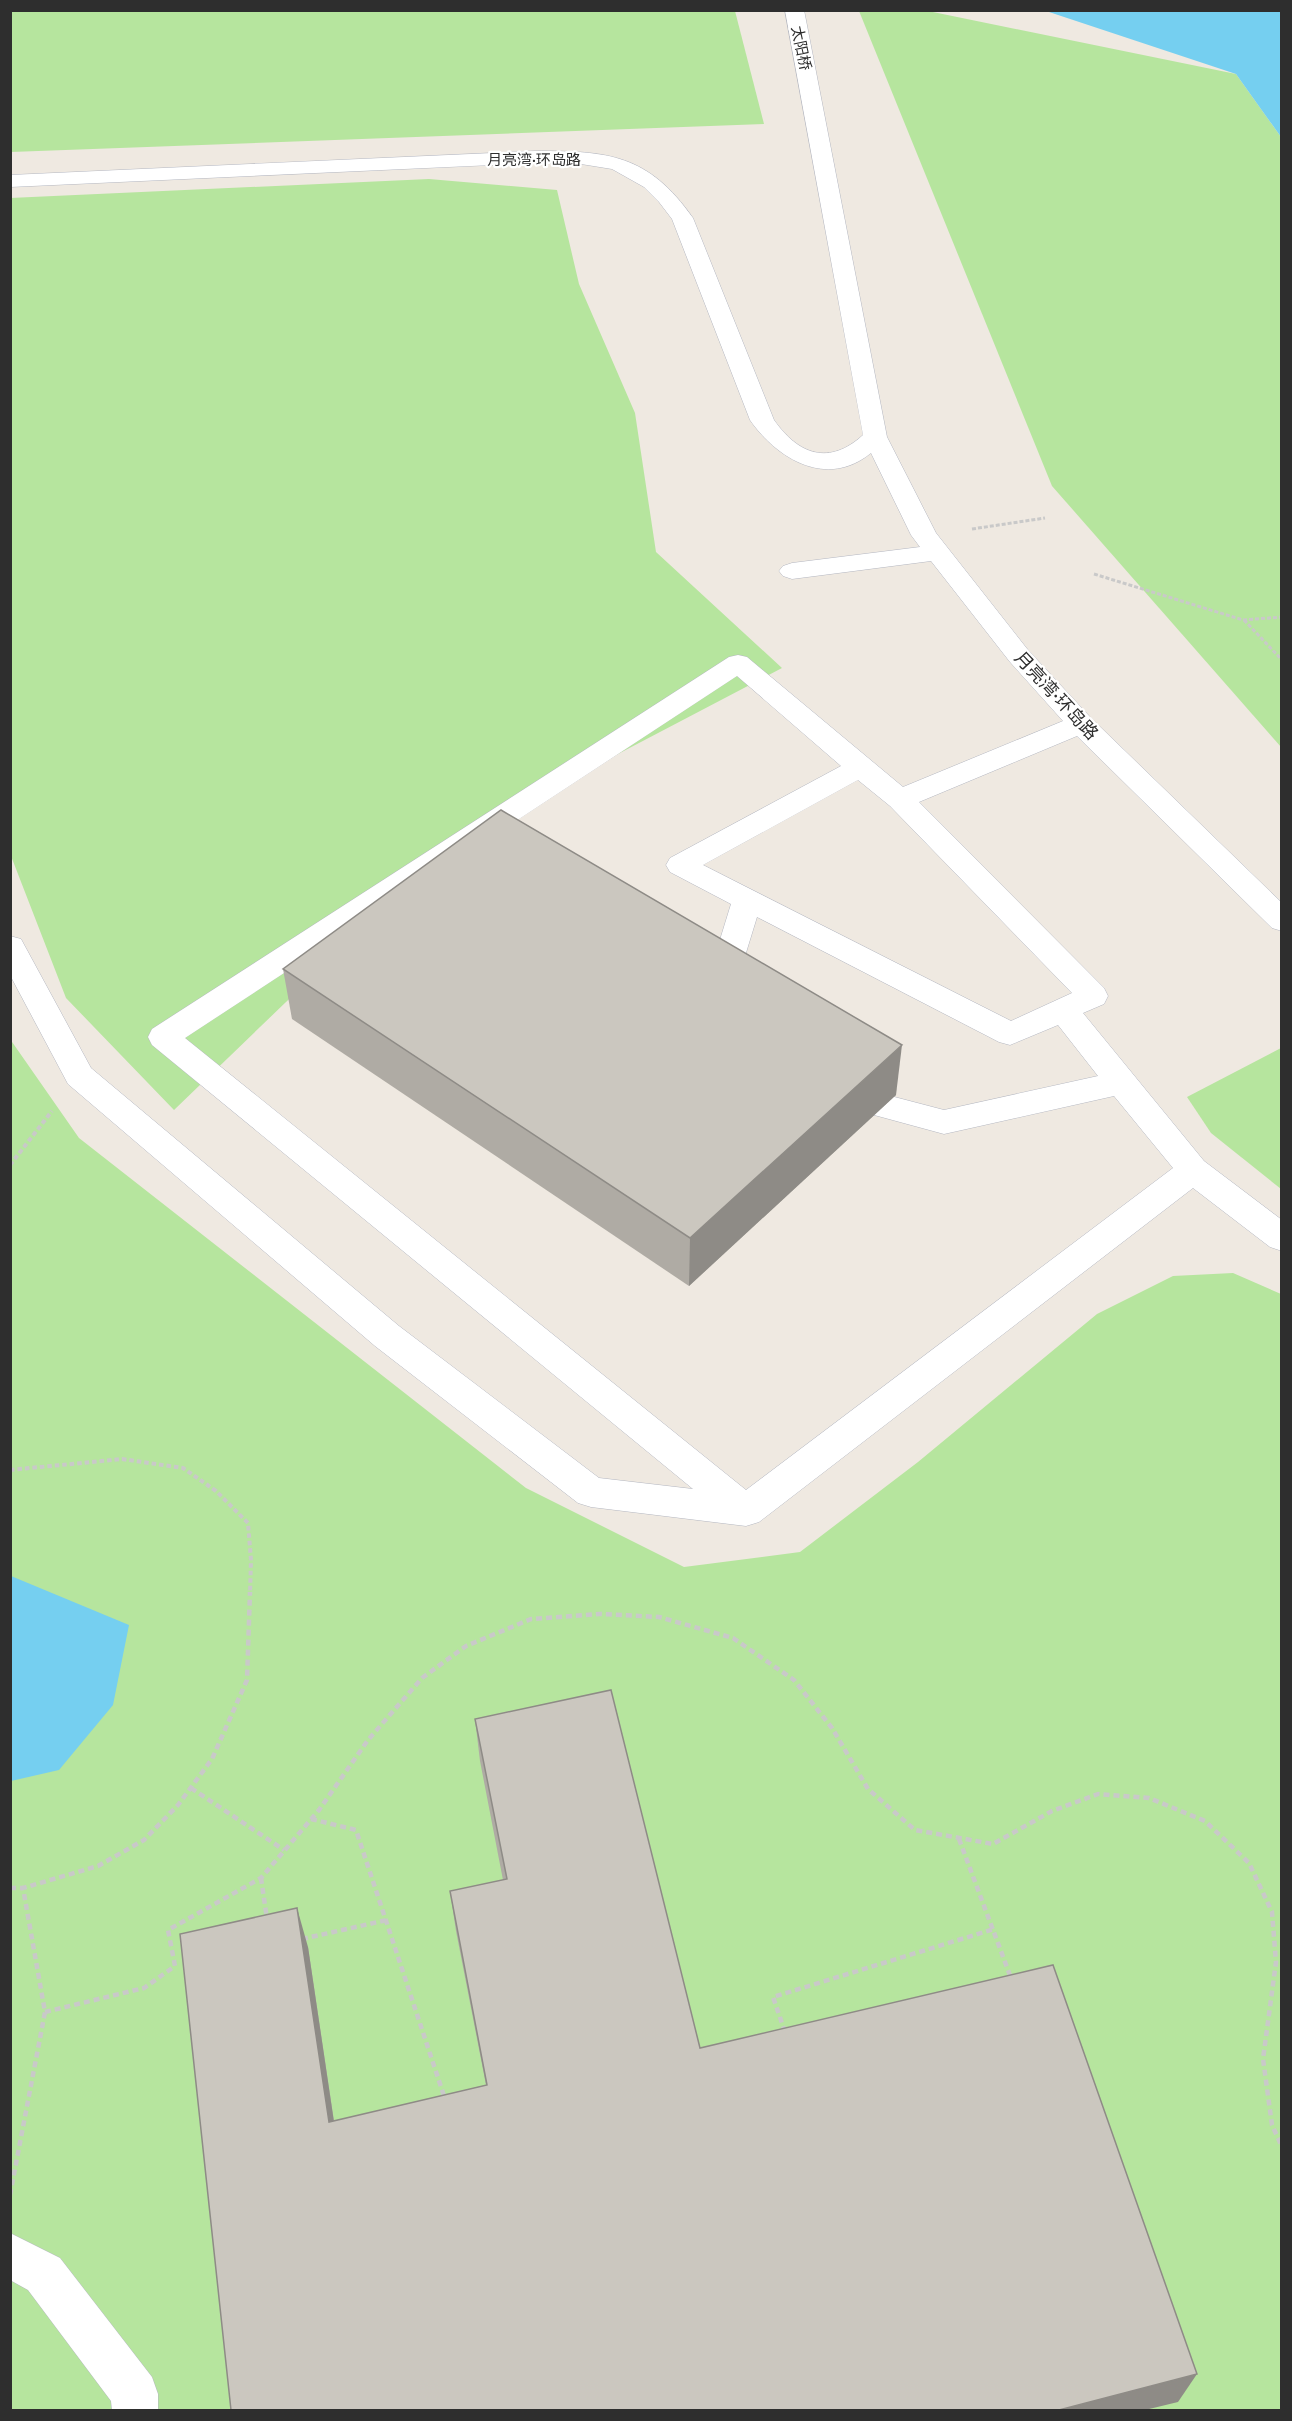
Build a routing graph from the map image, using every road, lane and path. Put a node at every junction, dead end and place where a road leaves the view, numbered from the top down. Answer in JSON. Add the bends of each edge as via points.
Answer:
{"nodes":[{"id":1,"x":794,"y":10,"type":"edge"},
{"id":2,"x":809,"y":85,"type":"joint"},
{"id":3,"x":10,"y":181,"type":"edge"},
{"id":4,"x":874,"y":437,"type":"junction"},
{"id":5,"x":1045,"y":518,"type":"dead end"},
{"id":6,"x":931,"y":544,"type":"junction"},
{"id":7,"x":792,"y":571,"type":"dead end"},
{"id":8,"x":1094,"y":574,"type":"dead end"},
{"id":9,"x":1281,"y":617,"type":"edge"},
{"id":10,"x":1243,"y":620,"type":"junction"},
{"id":11,"x":1281,"y":660,"type":"edge"},
{"id":12,"x":1081,"y":724,"type":"junction"},
{"id":13,"x":860,"y":767,"type":"junction"},
{"id":14,"x":900,"y":799,"type":"junction"},
{"id":15,"x":747,"y":900,"type":"junction"},
{"id":16,"x":1281,"y":921,"type":"edge"},
{"id":17,"x":10,"y":946,"type":"edge"},
{"id":18,"x":1063,"y":1010,"type":"junction"},
{"id":19,"x":742,"y":1012,"type":"edge"},
{"id":20,"x":79,"y":1076,"type":"junction"},
{"id":21,"x":812,"y":1078,"type":"edge"},
{"id":22,"x":1121,"y":1083,"type":"junction"},
{"id":23,"x":10,"y":1165,"type":"edge"},
{"id":24,"x":1193,"y":1170,"type":"junction"},
{"id":25,"x":1281,"y":1238,"type":"edge"},
{"id":26,"x":10,"y":1470,"type":"edge"},
{"id":27,"x":746,"y":1511,"type":"junction"},
{"id":28,"x":191,"y":1788,"type":"junction"},
{"id":29,"x":311,"y":1820,"type":"junction"},
{"id":30,"x":959,"y":1839,"type":"junction"},
{"id":31,"x":284,"y":1850,"type":"junction"},
{"id":32,"x":261,"y":1878,"type":"junction"},
{"id":33,"x":10,"y":1888,"type":"edge"},
{"id":34,"x":23,"y":1888,"type":"junction"},
{"id":35,"x":387,"y":1920,"type":"junction"},
{"id":36,"x":268,"y":1923,"type":"edge"},
{"id":37,"x":994,"y":1929,"type":"junction"},
{"id":38,"x":294,"y":1941,"type":"edge"},
{"id":39,"x":186,"y":1964,"type":"edge"},
{"id":40,"x":175,"y":1966,"type":"junction"},
{"id":41,"x":1013,"y":1985,"type":"edge"},
{"id":42,"x":45,"y":2012,"type":"junction"},
{"id":43,"x":787,"y":2039,"type":"edge"},
{"id":44,"x":448,"y":2106,"type":"edge"},
{"id":45,"x":1281,"y":2147,"type":"edge"},
{"id":46,"x":10,"y":2195,"type":"edge"},
{"id":47,"x":10,"y":2255,"type":"edge"},
{"id":48,"x":135,"y":2410,"type":"edge"}],
"edges":[{"from":1,"to":2,"type":"street","name":"太阳桥"},
{"from":2,"to":4,"type":"street","name":"月亮湾·环岛路"},
{"from":3,"to":4,"type":"street","name":"月亮湾·环岛路","via":[[535,157],[581,158],[622,165],[650,180],[682,218],[762,420],[779,443],[804,456],[833,460],[849,458]]},
{"from":4,"to":6,"type":"street","name":"月亮湾·环岛路"},
{"from":5,"to":6,"type":"path"},
{"from":6,"to":7,"type":"street"},
{"from":6,"to":12,"type":"street","name":"月亮湾·环岛路","via":[[1019,656]]},
{"from":8,"to":10,"type":"path"},
{"from":9,"to":10,"type":"path"},
{"from":10,"to":11,"type":"path"},
{"from":12,"to":14,"type":"street"},
{"from":12,"to":16,"type":"street","name":"月亮湾·环岛路"},
{"from":13,"to":14,"type":"street"},
{"from":13,"to":15,"type":"street","via":[[680,865]]},
{"from":13,"to":27,"type":"street","via":[[738,663],[163,1037]]},
{"from":14,"to":18,"type":"street","via":[[1093,996]]},
{"from":15,"to":18,"type":"street","via":[[1011,1034]]},
{"from":15,"to":19,"type":"street","via":[[726,969]]},
{"from":17,"to":20,"type":"street"},
{"from":18,"to":22,"type":"street"},
{"from":20,"to":23,"type":"path"},
{"from":20,"to":27,"type":"street","via":[[387,1336],[591,1492]]},
{"from":21,"to":22,"type":"street","via":[[841,1095],[944,1122]]},
{"from":22,"to":24,"type":"street"},
{"from":24,"to":25,"type":"street"},
{"from":24,"to":27,"type":"street"},
{"from":26,"to":28,"type":"path","via":[[122,1459],[183,1468],[216,1491],[248,1523],[251,1560],[247,1680],[212,1759]]},
{"from":28,"to":31,"type":"path"},
{"from":28,"to":34,"type":"path","via":[[144,1840],[98,1866]]},
{"from":29,"to":30,"type":"path","via":[[368,1740],[422,1678],[466,1646],[531,1619],[600,1614],[659,1617],[734,1638],[794,1680],[832,1728],[868,1789],[915,1830]]},
{"from":29,"to":31,"type":"path"},
{"from":29,"to":35,"type":"path","via":[[356,1830]]},
{"from":30,"to":37,"type":"path"},
{"from":30,"to":45,"type":"path","via":[[993,1844],[1052,1812],[1098,1794],[1129,1796],[1149,1798],[1204,1821],[1249,1863],[1272,1912],[1276,1962],[1263,2059],[1272,2125]]},
{"from":31,"to":32,"type":"path"},
{"from":32,"to":36,"type":"path"},
{"from":32,"to":40,"type":"path","via":[[168,1930]]},
{"from":33,"to":34,"type":"path"},
{"from":34,"to":42,"type":"path"},
{"from":35,"to":38,"type":"path"},
{"from":35,"to":44,"type":"path"},
{"from":37,"to":41,"type":"path"},
{"from":37,"to":43,"type":"path","via":[[773,1997]]},
{"from":39,"to":40,"type":"path"},
{"from":40,"to":42,"type":"path","via":[[144,1988]]},
{"from":42,"to":46,"type":"path"},
{"from":47,"to":48,"type":"street","via":[[44,2274],[135,2394]]}]}
